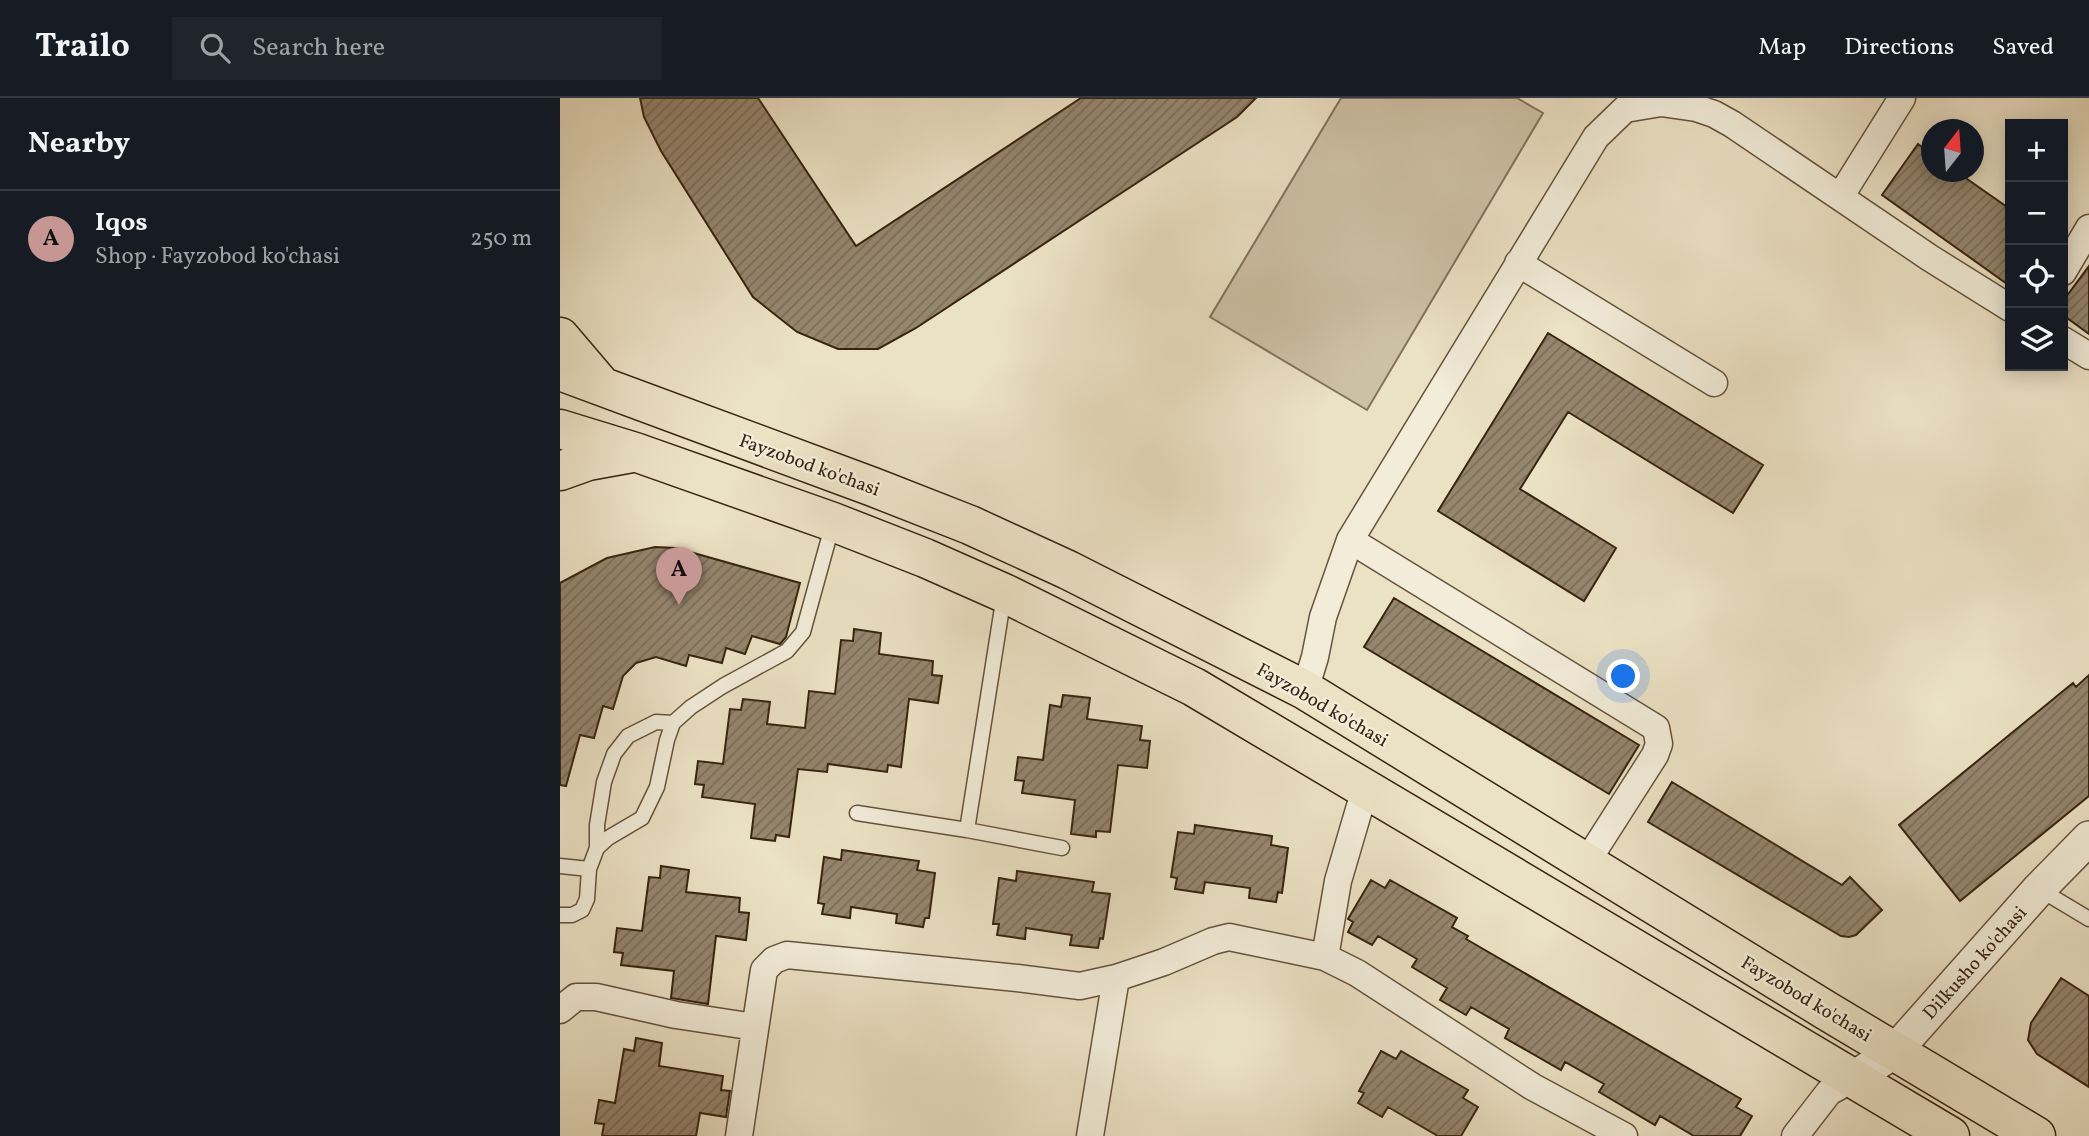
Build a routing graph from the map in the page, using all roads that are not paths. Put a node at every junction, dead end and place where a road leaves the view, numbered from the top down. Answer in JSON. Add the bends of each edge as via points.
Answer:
{"nodes":[{"id":1,"x":1902,"y":98,"type":"edge"},
{"id":2,"x":1660,"y":100,"type":"edge"},
{"id":3,"x":1840,"y":197,"type":"junction"},
{"id":4,"x":2089,"y":228,"type":"edge"},
{"id":5,"x":1518,"y":263,"type":"junction"},
{"id":6,"x":2068,"y":264,"type":"edge"},
{"id":7,"x":2005,"y":305,"type":"edge"},
{"id":8,"x":560,"y":337,"type":"edge"},
{"id":9,"x":2068,"y":343,"type":"edge"},
{"id":10,"x":2089,"y":356,"type":"edge"},
{"id":11,"x":560,"y":371,"type":"edge"},
{"id":12,"x":1714,"y":383,"type":"dead end"},
{"id":13,"x":600,"y":384,"type":"junction"},
{"id":14,"x":560,"y":429,"type":"edge"},
{"id":15,"x":635,"y":452,"type":"junction"},
{"id":16,"x":560,"y":471,"type":"edge"},
{"id":17,"x":833,"y":522,"type":"junction"},
{"id":18,"x":1350,"y":540,"type":"junction"},
{"id":19,"x":1004,"y":593,"type":"junction"},
{"id":20,"x":1305,"y":691,"type":"junction"},
{"id":21,"x":673,"y":723,"type":"junction"},
{"id":22,"x":1365,"y":789,"type":"junction"},
{"id":23,"x":857,"y":813,"type":"dead end"},
{"id":24,"x":967,"y":830,"type":"junction"},
{"id":25,"x":2089,"y":838,"type":"edge"},
{"id":26,"x":597,"y":848,"type":"junction"},
{"id":27,"x":1062,"y":848,"type":"dead end"},
{"id":28,"x":1586,"y":863,"type":"junction"},
{"id":29,"x":560,"y":866,"type":"edge"},
{"id":30,"x":589,"y":869,"type":"junction"},
{"id":31,"x":2039,"y":889,"type":"junction"},
{"id":32,"x":560,"y":915,"type":"edge"},
{"id":33,"x":2089,"y":919,"type":"edge"},
{"id":34,"x":1325,"y":957,"type":"junction"},
{"id":35,"x":1116,"y":978,"type":"junction"},
{"id":36,"x":560,"y":1010,"type":"edge"},
{"id":37,"x":755,"y":1027,"type":"junction"},
{"id":38,"x":1895,"y":1051,"type":"junction"},
{"id":39,"x":1854,"y":1078,"type":"junction"},
{"id":40,"x":739,"y":1136,"type":"edge"},
{"id":41,"x":1090,"y":1136,"type":"edge"},
{"id":42,"x":1623,"y":1136,"type":"edge"},
{"id":43,"x":1795,"y":1136,"type":"edge"},
{"id":44,"x":1950,"y":1136,"type":"edge"},
{"id":45,"x":2036,"y":1136,"type":"edge"}],
"edges":[{"from":1,"to":3,"type":"street"},
{"from":2,"to":3,"type":"street","via":[[1714,114]]},
{"from":2,"to":5,"type":"street","via":[[1625,109],[1596,137]]},
{"from":3,"to":7,"type":"street"},
{"from":4,"to":6,"type":"street"},
{"from":5,"to":12,"type":"street"},
{"from":5,"to":18,"type":"street"},
{"from":8,"to":13,"type":"main road"},
{"from":9,"to":10,"type":"street"},
{"from":11,"to":13,"type":"main road","name":"Fayzobod ko'chasi"},
{"from":13,"to":20,"type":"main road","name":"Fayzobod ko'chasi","via":[[970,525]]},
{"from":14,"to":15,"type":"main road"},
{"from":15,"to":16,"type":"main road"},
{"from":15,"to":17,"type":"main road"},
{"from":17,"to":19,"type":"main road"},
{"from":17,"to":21,"type":"lane","via":[[803,632],[787,651],[723,686]]},
{"from":18,"to":20,"type":"street","via":[[1323,617]]},
{"from":18,"to":28,"type":"street","via":[[1656,728],[1656,755]]},
{"from":19,"to":22,"type":"main road","via":[[1194,687]]},
{"from":19,"to":24,"type":"lane"},
{"from":20,"to":28,"type":"main road","name":"Fayzobod ko'chasi"},
{"from":21,"to":26,"type":"lane","via":[[657,787],[642,818]]},
{"from":21,"to":26,"type":"lane","via":[[656,722],[628,736],[614,754],[604,782]]},
{"from":22,"to":34,"type":"street","via":[[1338,881]]},
{"from":22,"to":39,"type":"main road"},
{"from":23,"to":24,"type":"lane"},
{"from":24,"to":27,"type":"lane"},
{"from":25,"to":31,"type":"street","name":"Dilkusho ko'chasi"},
{"from":26,"to":30,"type":"lane"},
{"from":28,"to":38,"type":"main road","name":"Fayzobod ko'chasi"},
{"from":29,"to":30,"type":"lane"},
{"from":30,"to":32,"type":"lane","via":[[582,910]]},
{"from":31,"to":33,"type":"lane"},
{"from":31,"to":38,"type":"street","name":"Dilkusho ko'chasi"},
{"from":34,"to":35,"type":"street","via":[[1229,937]]},
{"from":34,"to":42,"type":"street","via":[[1533,1087]]},
{"from":35,"to":37,"type":"street","via":[[1080,986],[787,955],[764,970]]},
{"from":35,"to":41,"type":"street"},
{"from":36,"to":37,"type":"street","via":[[576,997],[596,998]]},
{"from":37,"to":40,"type":"street"},
{"from":38,"to":39,"type":"street","name":"Dilkusho ko'chasi"},
{"from":38,"to":45,"type":"main road","name":"Fayzobod ko'chasi"},
{"from":39,"to":43,"type":"street","via":[[1829,1092]]},
{"from":39,"to":44,"type":"main road"}]}
